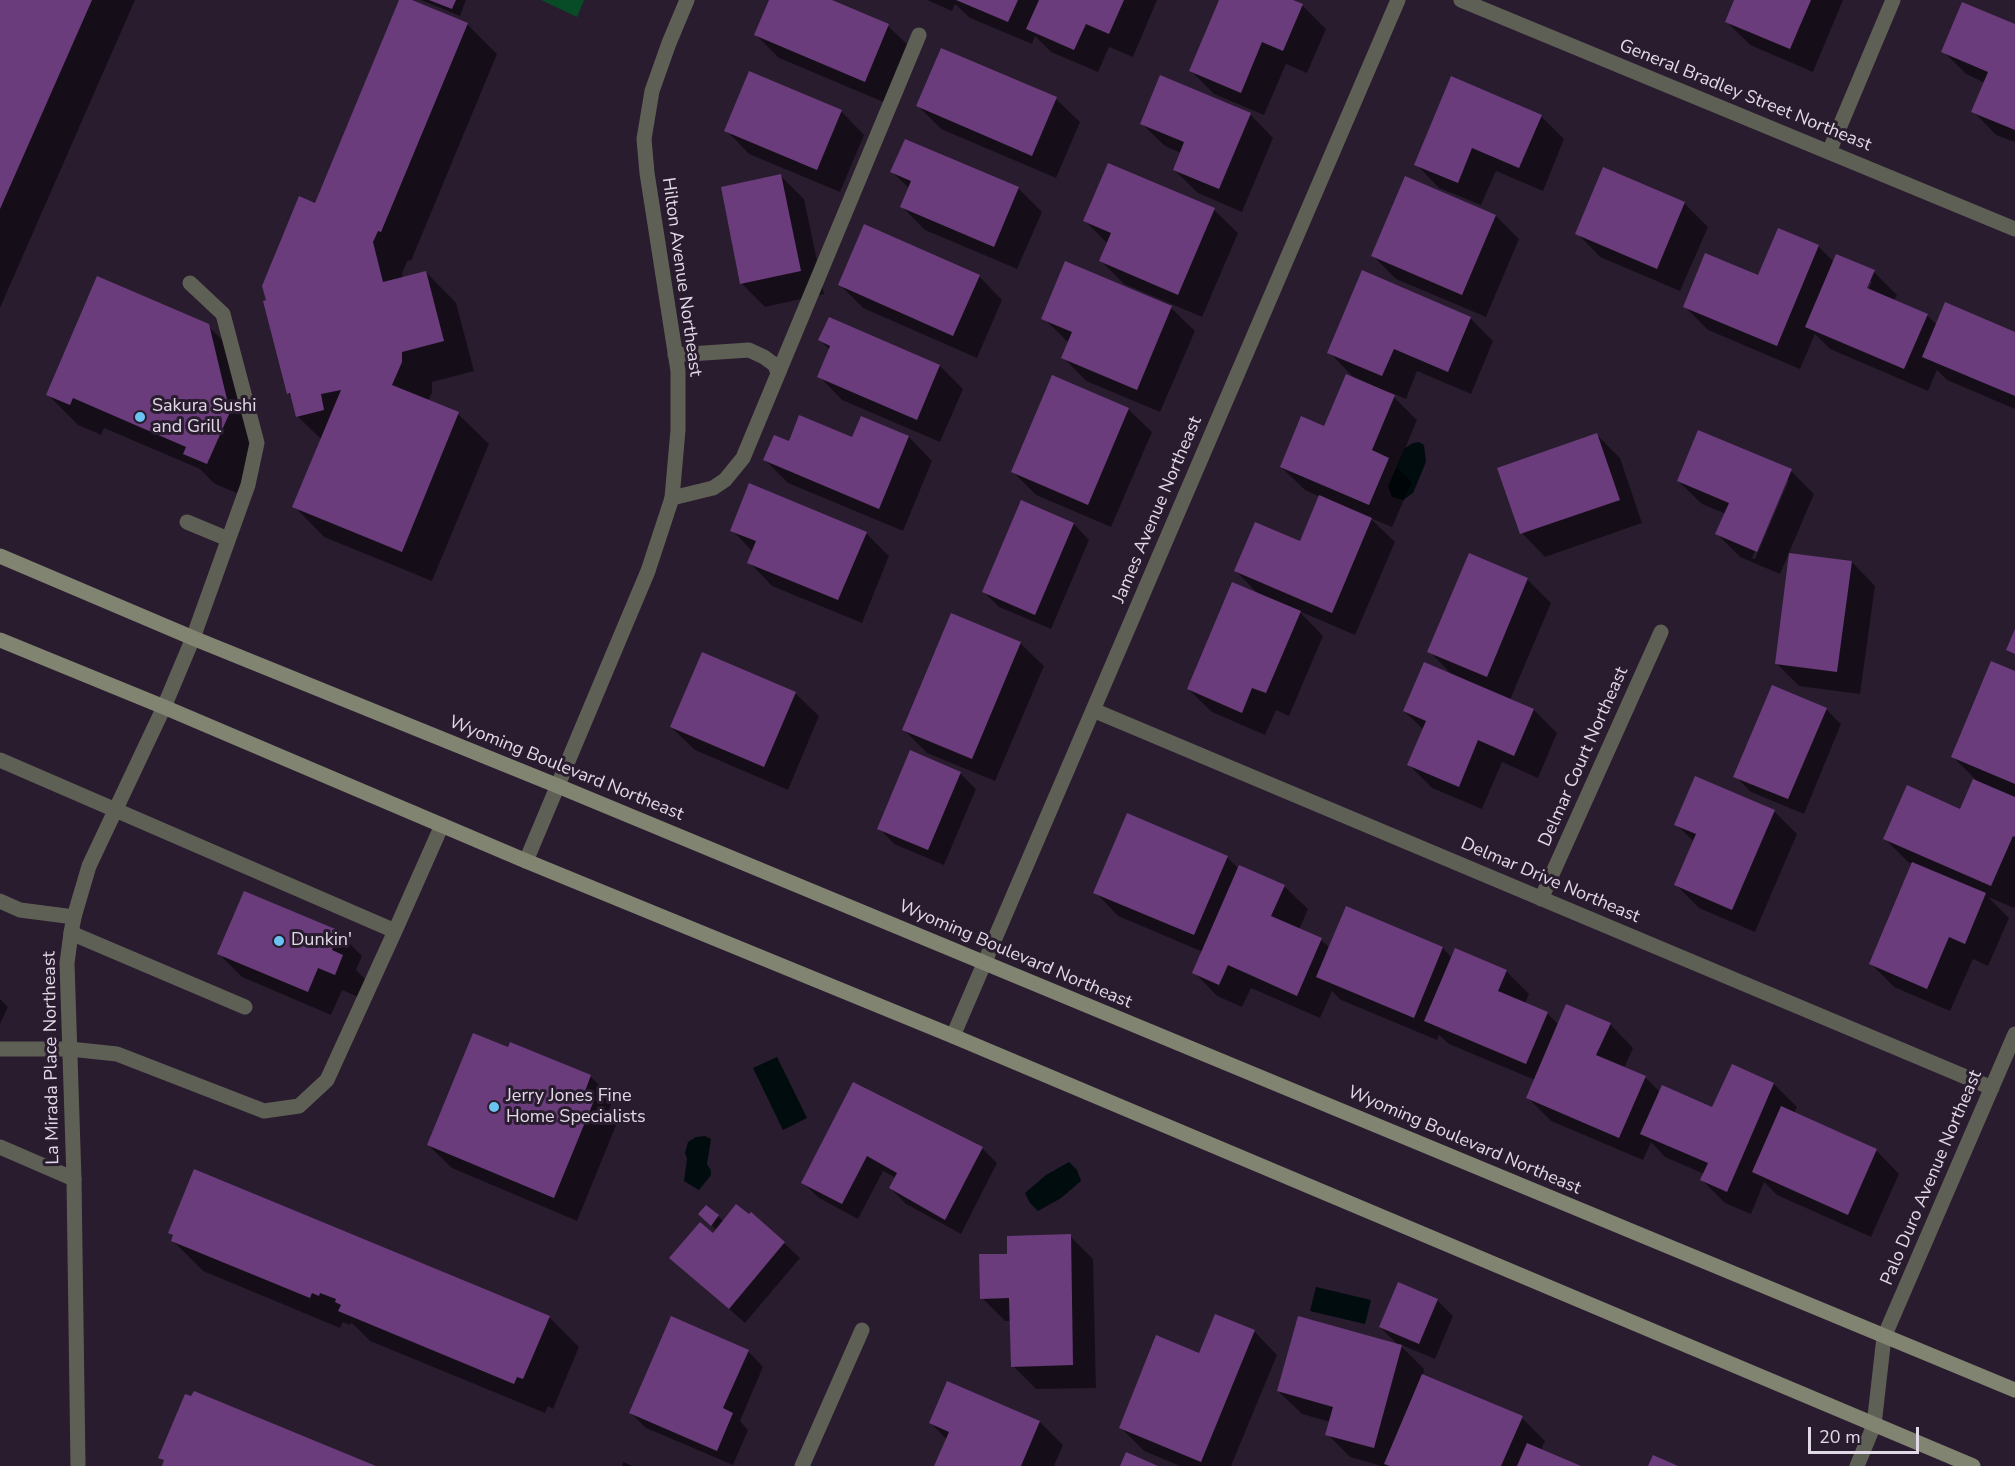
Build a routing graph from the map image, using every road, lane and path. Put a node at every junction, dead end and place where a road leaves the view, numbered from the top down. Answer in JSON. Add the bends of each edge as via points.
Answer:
{"nodes":[{"id":1,"x":687,"y":0,"type":"edge"},
{"id":2,"x":1398,"y":0,"type":"edge"},
{"id":3,"x":1461,"y":0,"type":"edge"},
{"id":4,"x":1893,"y":0,"type":"edge"},
{"id":5,"x":920,"y":35,"type":"dead end"},
{"id":6,"x":1829,"y":152,"type":"junction"},
{"id":7,"x":2015,"y":229,"type":"edge"},
{"id":8,"x":190,"y":284,"type":"dead end"},
{"id":9,"x":675,"y":355,"type":"junction"},
{"id":10,"x":778,"y":373,"type":"junction"},
{"id":11,"x":672,"y":498,"type":"junction"},
{"id":12,"x":187,"y":522,"type":"dead end"},
{"id":13,"x":228,"y":539,"type":"junction"},
{"id":14,"x":0,"y":556,"type":"edge"},
{"id":15,"x":1661,"y":632,"type":"dead end"},
{"id":16,"x":193,"y":638,"type":"junction"},
{"id":17,"x":0,"y":640,"type":"edge"},
{"id":18,"x":164,"y":707,"type":"junction"},
{"id":19,"x":1093,"y":710,"type":"junction"},
{"id":20,"x":0,"y":760,"type":"edge"},
{"id":21,"x":558,"y":786,"type":"junction"},
{"id":22,"x":115,"y":809,"type":"junction"},
{"id":23,"x":442,"y":825,"type":"junction"},
{"id":24,"x":526,"y":861,"type":"junction"},
{"id":25,"x":1541,"y":899,"type":"junction"},
{"id":26,"x":0,"y":901,"type":"edge"},
{"id":27,"x":74,"y":916,"type":"junction"},
{"id":28,"x":395,"y":931,"type":"junction"},
{"id":29,"x":71,"y":933,"type":"junction"},
{"id":30,"x":984,"y":963,"type":"junction"},
{"id":31,"x":245,"y":1007,"type":"dead end"},
{"id":32,"x":2015,"y":1034,"type":"edge"},
{"id":33,"x":953,"y":1036,"type":"junction"},
{"id":34,"x":0,"y":1049,"type":"edge"},
{"id":35,"x":69,"y":1049,"type":"junction"},
{"id":36,"x":1992,"y":1088,"type":"junction"},
{"id":37,"x":0,"y":1147,"type":"edge"},
{"id":38,"x":74,"y":1179,"type":"junction"},
{"id":39,"x":862,"y":1330,"type":"dead end"},
{"id":40,"x":1884,"y":1337,"type":"junction"},
{"id":41,"x":2015,"y":1390,"type":"edge"},
{"id":42,"x":1874,"y":1425,"type":"junction"},
{"id":43,"x":78,"y":1466,"type":"edge"},
{"id":44,"x":802,"y":1466,"type":"edge"},
{"id":45,"x":1857,"y":1466,"type":"edge"},
{"id":46,"x":1973,"y":1466,"type":"edge"}],
"edges":[{"from":1,"to":9,"type":"street","name":"Hilton Avenue Northeast","via":[[652,91],[644,139]]},
{"from":2,"to":19,"type":"street","name":"James Avenue Northeast"},
{"from":3,"to":6,"type":"street","name":"General Bradley Street Northeast"},
{"from":4,"to":6,"type":"street"},
{"from":5,"to":10,"type":"street"},
{"from":6,"to":7,"type":"street","name":"General Bradley Street Northeast"},
{"from":8,"to":13,"type":"street","name":"La Mirada Place Northeast","via":[[223,314],[257,443],[248,485]]},
{"from":9,"to":10,"type":"street","via":[[749,350],[775,365]]},
{"from":9,"to":11,"type":"street","name":"Hilton Avenue Northeast","via":[[678,430]]},
{"from":10,"to":11,"type":"street","via":[[742,458],[725,480],[713,488]]},
{"from":11,"to":21,"type":"street","name":"Hilton Avenue Northeast","via":[[648,570]]},
{"from":12,"to":13,"type":"street"},
{"from":13,"to":16,"type":"street","name":"La Mirada Place Northeast"},
{"from":14,"to":16,"type":"main road","name":"Wyoming Boulevard Northeast"},
{"from":15,"to":25,"type":"street","name":"Delmar Court Northeast"},
{"from":16,"to":18,"type":"street","name":"La Mirada Place Northeast"},
{"from":16,"to":21,"type":"main road","name":"Wyoming Boulevard Northeast"},
{"from":17,"to":18,"type":"main road"},
{"from":18,"to":22,"type":"street","name":"La Mirada Place Northeast"},
{"from":18,"to":23,"type":"main road"},
{"from":19,"to":25,"type":"street","name":"Delmar Drive Northeast"},
{"from":19,"to":30,"type":"street","name":"James Avenue Northeast"},
{"from":20,"to":22,"type":"street"},
{"from":21,"to":24,"type":"street","name":"Hilton Avenue Northeast"},
{"from":21,"to":30,"type":"main road","name":"Wyoming Boulevard Northeast"},
{"from":22,"to":27,"type":"street","name":"La Mirada Place Northeast","via":[[89,866]]},
{"from":22,"to":28,"type":"street"},
{"from":23,"to":24,"type":"main road"},
{"from":23,"to":28,"type":"street"},
{"from":24,"to":33,"type":"main road"},
{"from":25,"to":36,"type":"street","name":"Delmar Drive Northeast"},
{"from":26,"to":27,"type":"street","via":[[20,910]]},
{"from":27,"to":29,"type":"street","name":"La Mirada Place Northeast"},
{"from":28,"to":35,"type":"street","via":[[327,1080],[299,1106],[264,1111],[117,1053]]},
{"from":29,"to":31,"type":"street"},
{"from":29,"to":35,"type":"street","name":"La Mirada Place Northeast"},
{"from":30,"to":33,"type":"street","name":"James Avenue Northeast"},
{"from":30,"to":40,"type":"main road","name":"Wyoming Boulevard Northeast"},
{"from":32,"to":36,"type":"street","name":"Palo Duro Avenue Northeast"},
{"from":33,"to":42,"type":"main road"},
{"from":34,"to":35,"type":"street"},
{"from":35,"to":38,"type":"street","name":"La Mirada Place Northeast"},
{"from":36,"to":40,"type":"street","name":"Palo Duro Avenue Northeast"},
{"from":37,"to":38,"type":"street"},
{"from":38,"to":43,"type":"street","name":"La Mirada Place Northeast"},
{"from":39,"to":44,"type":"street"},
{"from":40,"to":41,"type":"main road","name":"Wyoming Boulevard Northeast"},
{"from":40,"to":42,"type":"street","name":"Palo Duro Avenue Northeast"},
{"from":42,"to":45,"type":"street","name":"Palo Duro Avenue Northeast"},
{"from":42,"to":46,"type":"main road"}]}
